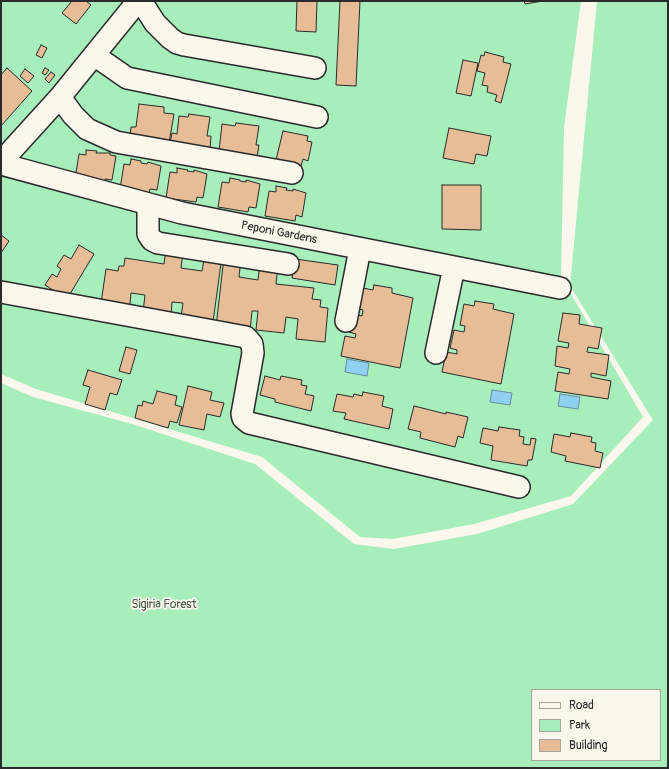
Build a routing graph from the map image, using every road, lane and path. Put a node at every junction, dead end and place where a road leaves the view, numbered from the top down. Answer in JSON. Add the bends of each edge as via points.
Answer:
{"nodes":[{"id":1,"x":138,"y":1,"type":"edge"},
{"id":2,"x":141,"y":1,"type":"edge"},
{"id":3,"x":94,"y":55,"type":"junction"},
{"id":4,"x":315,"y":68,"type":"dead end"},
{"id":5,"x":60,"y":97,"type":"junction"},
{"id":6,"x":317,"y":117,"type":"dead end"},
{"id":7,"x":1,"y":163,"type":"edge"},
{"id":8,"x":292,"y":173,"type":"dead end"},
{"id":9,"x":148,"y":205,"type":"junction"},
{"id":10,"x":360,"y":249,"type":"junction"},
{"id":11,"x":288,"y":264,"type":"dead end"},
{"id":12,"x":454,"y":267,"type":"junction"},
{"id":13,"x":560,"y":288,"type":"dead end"},
{"id":14,"x":1,"y":292,"type":"edge"},
{"id":15,"x":346,"y":321,"type":"dead end"},
{"id":16,"x":436,"y":353,"type":"dead end"},
{"id":17,"x":519,"y":487,"type":"dead end"}],
"edges":[{"from":1,"to":3,"type":"street","name":"Peponi Gardens"},
{"from":2,"to":4,"type":"street","via":[[155,23],[177,43]]},
{"from":3,"to":5,"type":"street","name":"Peponi Gardens"},
{"from":3,"to":6,"type":"street","via":[[127,78]]},
{"from":5,"to":7,"type":"street","name":"Peponi Gardens"},
{"from":5,"to":8,"type":"street","via":[[87,129],[116,142]]},
{"from":7,"to":9,"type":"street","name":"Peponi Gardens"},
{"from":9,"to":10,"type":"street","name":"Peponi Gardens"},
{"from":9,"to":11,"type":"street","via":[[148,234],[158,243]]},
{"from":10,"to":12,"type":"street","name":"Peponi Gardens"},
{"from":10,"to":15,"type":"street"},
{"from":12,"to":13,"type":"street","name":"Peponi Gardens"},
{"from":12,"to":16,"type":"street"},
{"from":14,"to":17,"type":"street","via":[[246,337],[252,344],[253,353],[242,414],[249,423]]}]}
